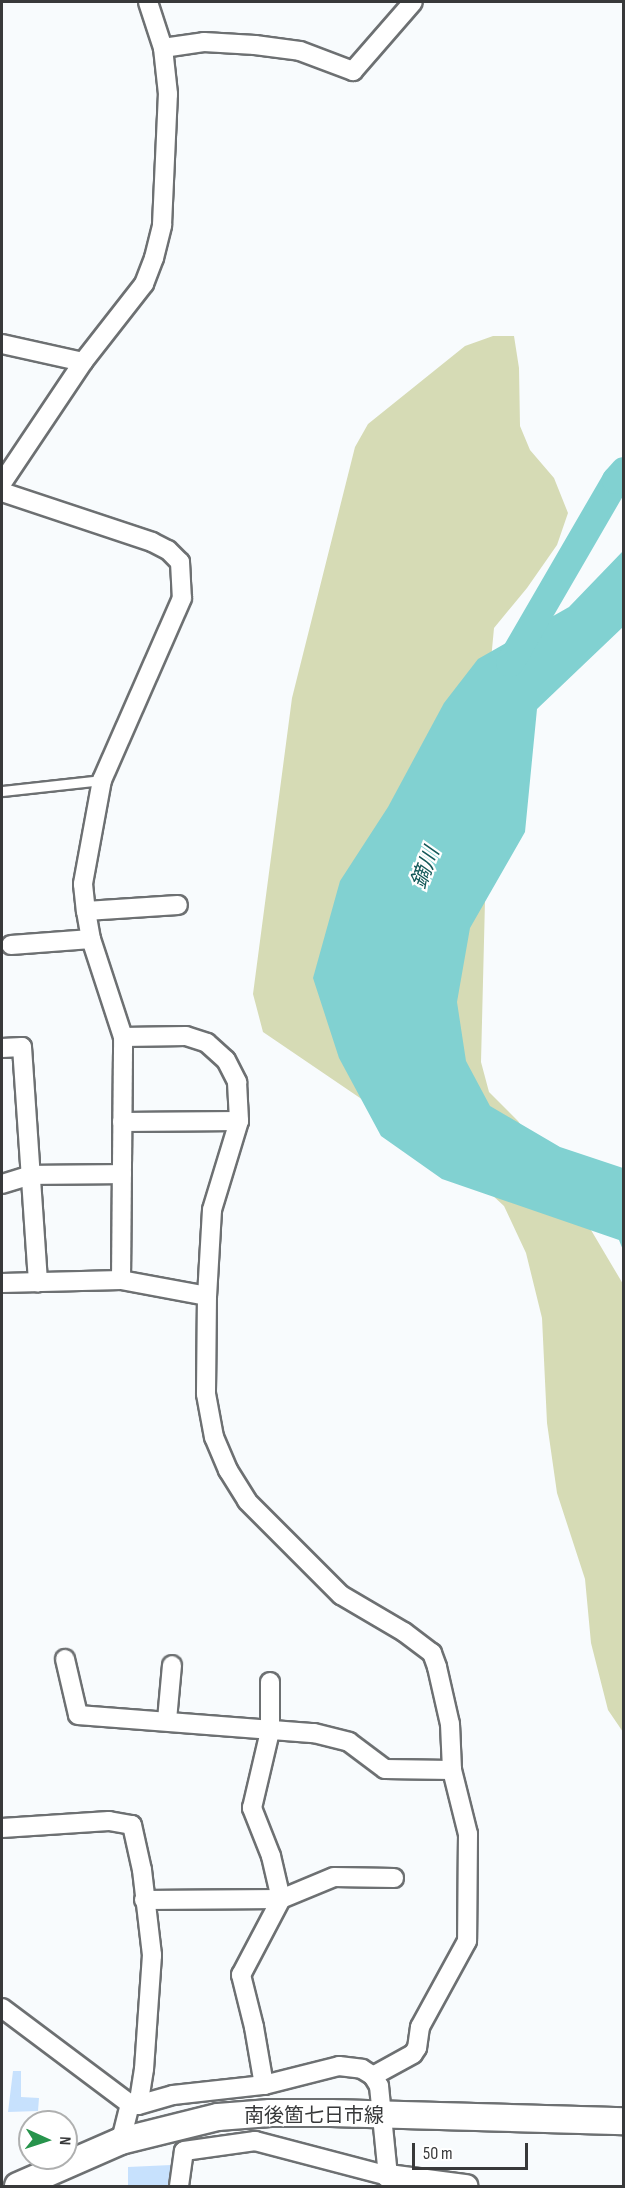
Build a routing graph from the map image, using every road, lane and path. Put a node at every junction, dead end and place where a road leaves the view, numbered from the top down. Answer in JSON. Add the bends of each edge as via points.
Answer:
{"nodes":[{"id":1,"x":148,"y":2,"type":"edge"},
{"id":2,"x":413,"y":2,"type":"edge"},
{"id":3,"x":163,"y":48,"type":"junction"},
{"id":4,"x":2,"y":344,"type":"edge"},
{"id":5,"x":83,"y":362,"type":"junction"},
{"id":6,"x":2,"y":483,"type":"edge"},
{"id":7,"x":2,"y":492,"type":"edge"},
{"id":8,"x":102,"y":780,"type":"junction"},
{"id":9,"x":2,"y":791,"type":"edge"},
{"id":10,"x":178,"y":905,"type":"dead end"},
{"id":11,"x":86,"y":911,"type":"junction"},
{"id":12,"x":91,"y":939,"type":"junction"},
{"id":13,"x":11,"y":945,"type":"dead end"},
{"id":14,"x":123,"y":1037,"type":"junction"},
{"id":15,"x":2,"y":1048,"type":"edge"},
{"id":16,"x":240,"y":1121,"type":"junction"},
{"id":17,"x":122,"y":1122,"type":"junction"},
{"id":18,"x":122,"y":1174,"type":"junction"},
{"id":19,"x":32,"y":1175,"type":"junction"},
{"id":20,"x":2,"y":1184,"type":"edge"},
{"id":21,"x":121,"y":1280,"type":"junction"},
{"id":22,"x":38,"y":1282,"type":"junction"},
{"id":23,"x":2,"y":1283,"type":"edge"},
{"id":24,"x":207,"y":1296,"type":"junction"},
{"id":25,"x":65,"y":1659,"type":"dead end"},
{"id":26,"x":172,"y":1665,"type":"dead end"},
{"id":27,"x":270,"y":1682,"type":"dead end"},
{"id":28,"x":167,"y":1720,"type":"junction"},
{"id":29,"x":270,"y":1731,"type":"junction"},
{"id":30,"x":452,"y":1770,"type":"junction"},
{"id":31,"x":2,"y":1828,"type":"edge"},
{"id":32,"x":394,"y":1878,"type":"dead end"},
{"id":33,"x":281,"y":1899,"type":"junction"},
{"id":34,"x":144,"y":1900,"type":"junction"},
{"id":35,"x":2,"y":2008,"type":"edge"},
{"id":36,"x":373,"y":2076,"type":"junction"},
{"id":37,"x":264,"y":2085,"type":"junction"},
{"id":38,"x":134,"y":2104,"type":"junction"},
{"id":39,"x":382,"y":2115,"type":"junction"},
{"id":40,"x":624,"y":2121,"type":"edge"},
{"id":41,"x":121,"y":2141,"type":"junction"},
{"id":42,"x":392,"y":2181,"type":"edge"},
{"id":43,"x":18,"y":2187,"type":"edge"},
{"id":44,"x":179,"y":2187,"type":"edge"},
{"id":45,"x":466,"y":2187,"type":"edge"}],
"edges":[{"from":1,"to":3,"type":"street"},
{"from":2,"to":3,"type":"street","via":[[353,71],[300,51],[255,45],[204,42]]},
{"from":3,"to":5,"type":"street","via":[[168,94],[162,225],[154,258],[144,284]]},
{"from":4,"to":5,"type":"street"},
{"from":5,"to":6,"type":"street"},
{"from":7,"to":8,"type":"street","via":[[152,542],[180,562],[182,598]]},
{"from":8,"to":9,"type":"lane"},
{"from":8,"to":11,"type":"street","via":[[83,884]]},
{"from":10,"to":11,"type":"street"},
{"from":11,"to":12,"type":"street"},
{"from":12,"to":13,"type":"street"},
{"from":12,"to":14,"type":"street"},
{"from":14,"to":16,"type":"street","via":[[186,1036],[207,1043],[226,1060],[237,1082]]},
{"from":14,"to":17,"type":"street"},
{"from":15,"to":19,"type":"street","via":[[22,1047]]},
{"from":16,"to":17,"type":"street"},
{"from":16,"to":24,"type":"street","via":[[212,1210]]},
{"from":17,"to":18,"type":"street"},
{"from":18,"to":19,"type":"street"},
{"from":18,"to":21,"type":"street"},
{"from":19,"to":20,"type":"street"},
{"from":19,"to":22,"type":"street"},
{"from":21,"to":22,"type":"street"},
{"from":21,"to":24,"type":"street"},
{"from":22,"to":23,"type":"street"},
{"from":24,"to":30,"type":"street","via":[[206,1394],[214,1437],[228,1470],[247,1501],[340,1595],[432,1653],[450,1724]]},
{"from":25,"to":28,"type":"street","via":[[78,1715]]},
{"from":26,"to":28,"type":"street"},
{"from":27,"to":29,"type":"street"},
{"from":28,"to":29,"type":"street"},
{"from":29,"to":30,"type":"street","via":[[314,1733],[349,1742],[385,1768]]},
{"from":29,"to":33,"type":"street","via":[[252,1808],[271,1856]]},
{"from":30,"to":36,"type":"street","via":[[468,1834],[467,1941],[420,2027],[417,2048]]},
{"from":31,"to":34,"type":"street","via":[[109,1821],[132,1825]]},
{"from":32,"to":33,"type":"street","via":[[334,1877]]},
{"from":33,"to":34,"type":"street"},
{"from":33,"to":37,"type":"street","via":[[241,1975]]},
{"from":34,"to":38,"type":"street","via":[[152,1955],[144,2069]]},
{"from":35,"to":38,"type":"street"},
{"from":36,"to":37,"type":"street","via":[[350,2066],[339,2066]]},
{"from":36,"to":39,"type":"street","via":[[379,2086]]},
{"from":37,"to":38,"type":"street","via":[[173,2095]]},
{"from":38,"to":41,"type":"street"},
{"from":39,"to":40,"type":"main road","name":"南後箇七日市線"},
{"from":39,"to":41,"type":"main road","name":"南後箇七日市線","via":[[270,2113],[218,2117]]},
{"from":39,"to":42,"type":"street"},
{"from":41,"to":43,"type":"main road","name":"南後箇七日市線"},
{"from":42,"to":44,"type":"street","via":[[255,2141],[184,2151]]},
{"from":42,"to":45,"type":"street"}]}
